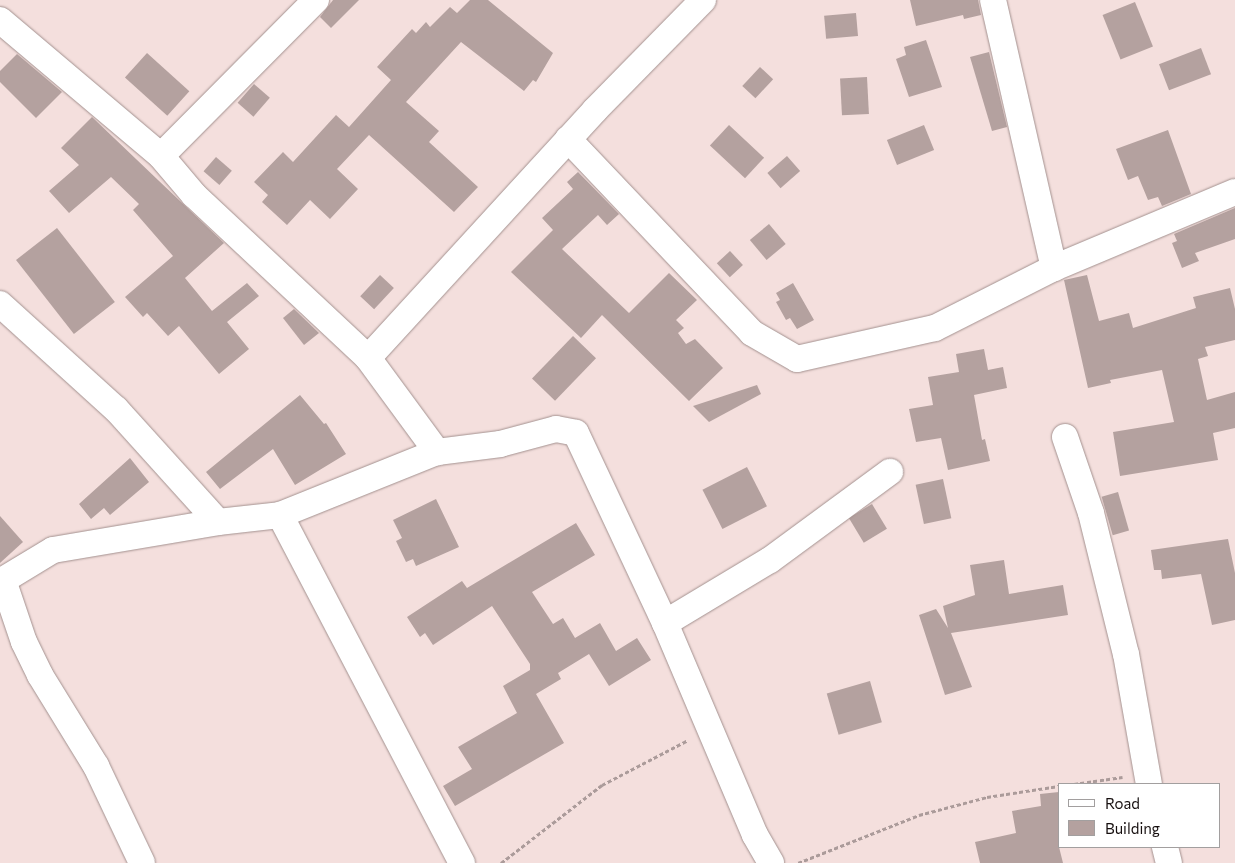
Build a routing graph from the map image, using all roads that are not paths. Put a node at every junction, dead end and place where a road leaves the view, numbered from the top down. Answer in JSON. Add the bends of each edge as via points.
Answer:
{"nodes":[{"id":1,"x":316,"y":0,"type":"edge"},
{"id":2,"x":703,"y":0,"type":"edge"},
{"id":3,"x":993,"y":0,"type":"edge"},
{"id":4,"x":0,"y":20,"type":"edge"},
{"id":5,"x":568,"y":139,"type":"junction"},
{"id":6,"x":161,"y":156,"type":"junction"},
{"id":7,"x":1235,"y":192,"type":"edge"},
{"id":8,"x":1054,"y":268,"type":"junction"},
{"id":9,"x":3,"y":311,"type":"edge"},
{"id":10,"x":368,"y":358,"type":"junction"},
{"id":11,"x":1065,"y":437,"type":"dead end"},
{"id":12,"x":438,"y":452,"type":"junction"},
{"id":13,"x":890,"y":472,"type":"dead end"},
{"id":14,"x":280,"y":515,"type":"junction"},
{"id":15,"x":218,"y":522,"type":"junction"},
{"id":16,"x":2,"y":581,"type":"edge"},
{"id":17,"x":665,"y":623,"type":"junction"},
{"id":18,"x":1148,"y":779,"type":"edge"},
{"id":19,"x":1165,"y":848,"type":"edge"},
{"id":20,"x":142,"y":863,"type":"edge"},
{"id":21,"x":462,"y":863,"type":"edge"},
{"id":22,"x":771,"y":863,"type":"edge"},
{"id":23,"x":1169,"y":863,"type":"edge"}],
"edges":[{"from":1,"to":6,"type":"street"},
{"from":2,"to":5,"type":"street"},
{"from":3,"to":8,"type":"street"},
{"from":4,"to":6,"type":"street"},
{"from":5,"to":8,"type":"street","via":[[752,333],[797,359],[935,328]]},
{"from":5,"to":10,"type":"street"},
{"from":6,"to":10,"type":"street","via":[[194,195]]},
{"from":7,"to":8,"type":"street"},
{"from":9,"to":15,"type":"street","via":[[116,409]]},
{"from":10,"to":12,"type":"street"},
{"from":11,"to":18,"type":"street","via":[[1091,513],[1126,654]]},
{"from":12,"to":14,"type":"street"},
{"from":12,"to":17,"type":"street","via":[[500,444],[556,429],[576,433]]},
{"from":13,"to":17,"type":"street","via":[[770,560]]},
{"from":14,"to":15,"type":"street"},
{"from":14,"to":21,"type":"street"},
{"from":15,"to":16,"type":"street","via":[[53,550]]},
{"from":16,"to":20,"type":"street","via":[[40,675],[96,766]]},
{"from":17,"to":22,"type":"street"},
{"from":19,"to":23,"type":"street"}]}
